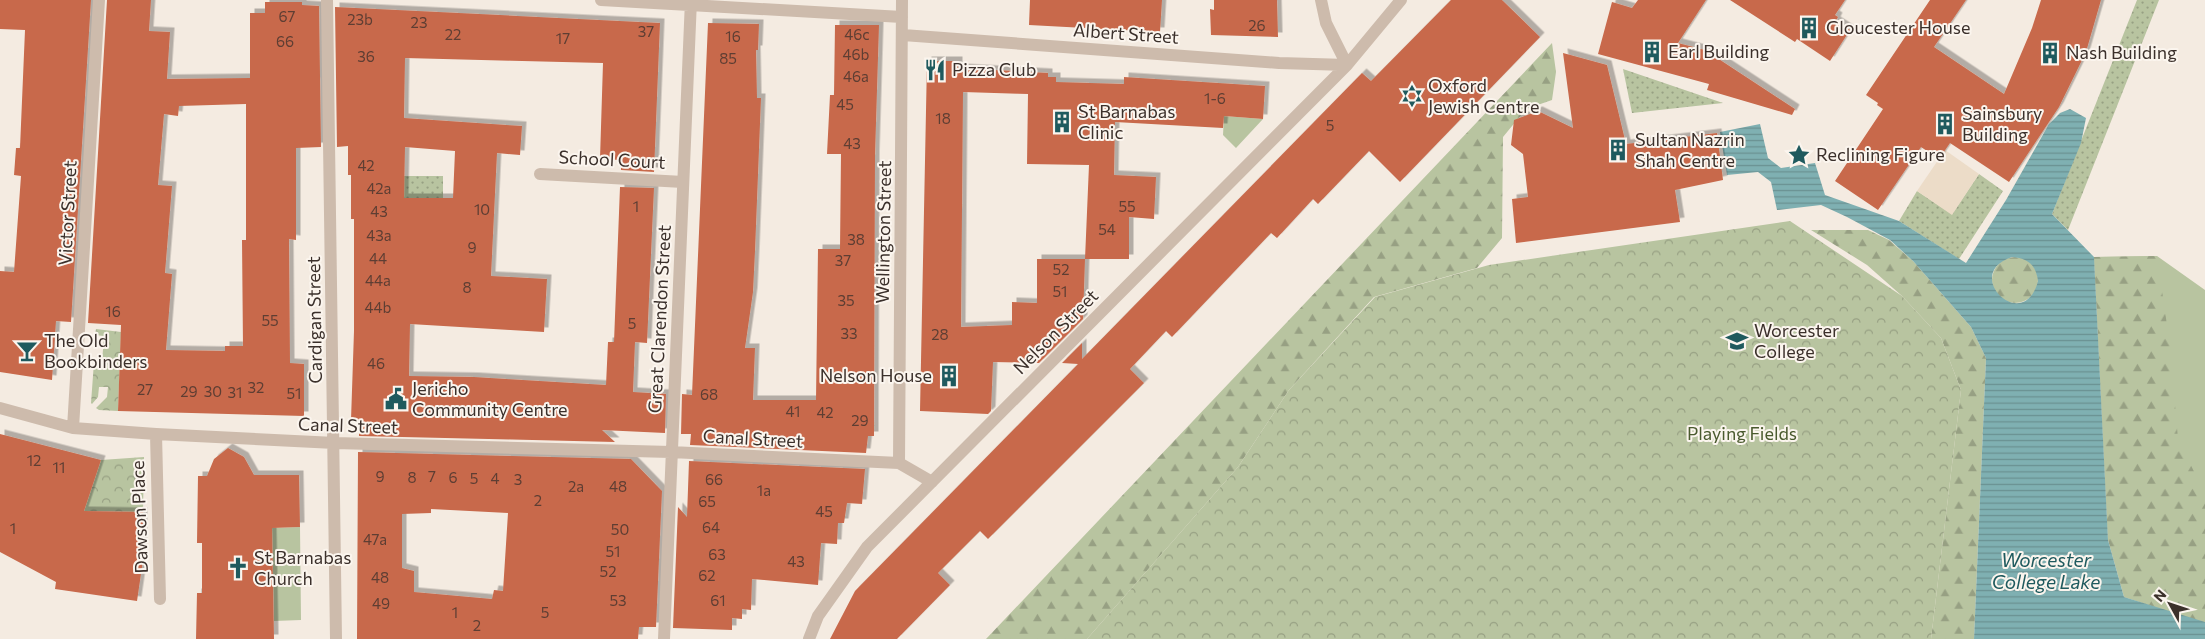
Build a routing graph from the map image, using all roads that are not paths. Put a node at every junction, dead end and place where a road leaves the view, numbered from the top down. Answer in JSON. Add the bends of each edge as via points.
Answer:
{"nodes":[{"id":1,"x":99,"y":0,"type":"edge"},
{"id":2,"x":327,"y":0,"type":"edge"},
{"id":3,"x":601,"y":0,"type":"edge"},
{"id":4,"x":902,"y":0,"type":"edge"},
{"id":5,"x":1321,"y":0,"type":"edge"},
{"id":6,"x":1401,"y":0,"type":"edge"},
{"id":7,"x":691,"y":2,"type":"edge"},
{"id":8,"x":902,"y":16,"type":"junction"},
{"id":9,"x":903,"y":35,"type":"junction"},
{"id":10,"x":1347,"y":65,"type":"junction"},
{"id":11,"x":540,"y":174,"type":"dead end"},
{"id":12,"x":683,"y":182,"type":"junction"},
{"id":13,"x":0,"y":408,"type":"edge"},
{"id":14,"x":73,"y":428,"type":"junction"},
{"id":15,"x":156,"y":434,"type":"junction"},
{"id":16,"x":335,"y":443,"type":"junction"},
{"id":17,"x":671,"y":452,"type":"junction"},
{"id":18,"x":899,"y":464,"type":"junction"},
{"id":19,"x":932,"y":482,"type":"junction"},
{"id":20,"x":160,"y":599,"type":"dead end"},
{"id":21,"x":336,"y":639,"type":"edge"},
{"id":22,"x":664,"y":639,"type":"edge"},
{"id":23,"x":809,"y":639,"type":"edge"}],
"edges":[{"from":1,"to":14,"type":"street","name":"Victor Street"},
{"from":2,"to":16,"type":"street","name":"Cardigan Street"},
{"from":3,"to":7,"type":"street"},
{"from":4,"to":8,"type":"street","name":"Wellington Street"},
{"from":5,"to":10,"type":"street","via":[[1326,23]]},
{"from":6,"to":10,"type":"street","name":"Nelson Street"},
{"from":7,"to":8,"type":"street"},
{"from":7,"to":12,"type":"street","name":"Great Clarendon Street"},
{"from":8,"to":9,"type":"street","name":"Wellington Street"},
{"from":9,"to":10,"type":"street","name":"Albert Street","via":[[1279,63]]},
{"from":9,"to":18,"type":"street","name":"Wellington Street"},
{"from":10,"to":19,"type":"street","name":"Nelson Street"},
{"from":11,"to":12,"type":"street","name":"School Court"},
{"from":12,"to":17,"type":"street","name":"Great Clarendon Street"},
{"from":13,"to":14,"type":"street","name":"Canal Street"},
{"from":14,"to":15,"type":"street","name":"Canal Street"},
{"from":15,"to":16,"type":"street","name":"Canal Street"},
{"from":15,"to":20,"type":"street","name":"Dawson Place"},
{"from":16,"to":17,"type":"street","name":"Canal Street"},
{"from":16,"to":21,"type":"street","name":"Cardigan Street"},
{"from":17,"to":18,"type":"street","name":"Canal Street"},
{"from":17,"to":22,"type":"street","name":"Great Clarendon Street"},
{"from":18,"to":19,"type":"street","name":"Canal Street"},
{"from":19,"to":23,"type":"street","name":"Nelson Street","via":[[867,547],[818,616]]}]}
